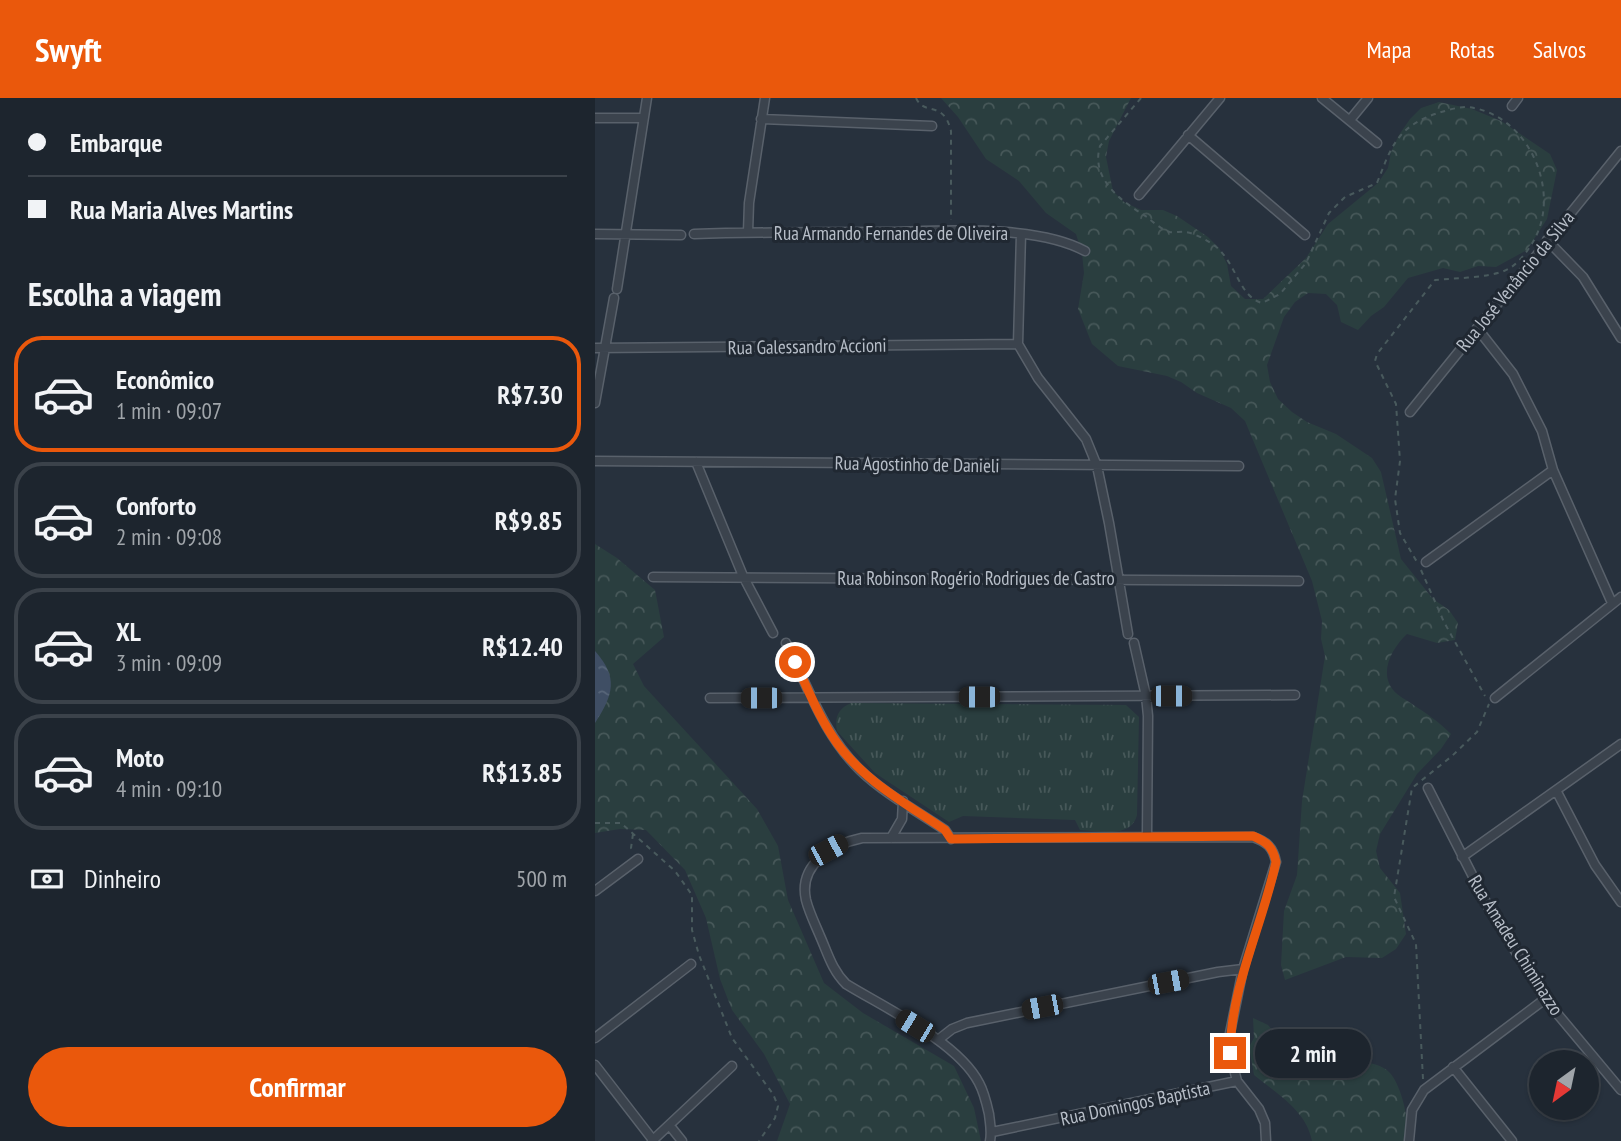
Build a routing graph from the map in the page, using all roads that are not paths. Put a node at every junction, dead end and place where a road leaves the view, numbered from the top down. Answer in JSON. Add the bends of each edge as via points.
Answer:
{"nodes":[{"id":1,"x":647,"y":98,"type":"edge"},
{"id":2,"x":765,"y":98,"type":"edge"},
{"id":3,"x":1220,"y":98,"type":"edge"},
{"id":4,"x":1322,"y":98,"type":"edge"},
{"id":5,"x":1368,"y":98,"type":"edge"},
{"id":6,"x":595,"y":118,"type":"edge"},
{"id":7,"x":643,"y":118,"type":"junction"},
{"id":8,"x":761,"y":119,"type":"junction"},
{"id":9,"x":1350,"y":120,"type":"junction"},
{"id":10,"x":932,"y":125,"type":"dead end"},
{"id":11,"x":1188,"y":135,"type":"junction"},
{"id":12,"x":1377,"y":143,"type":"dead end"},
{"id":13,"x":1621,"y":151,"type":"edge"},
{"id":14,"x":1139,"y":195,"type":"dead end"},
{"id":15,"x":748,"y":232,"type":"junction"},
{"id":16,"x":595,"y":234,"type":"edge"},
{"id":17,"x":626,"y":234,"type":"junction"},
{"id":18,"x":694,"y":234,"type":"dead end"},
{"id":19,"x":1021,"y":234,"type":"junction"},
{"id":20,"x":681,"y":235,"type":"dead end"},
{"id":21,"x":1305,"y":235,"type":"dead end"},
{"id":22,"x":1547,"y":240,"type":"junction"},
{"id":23,"x":1085,"y":251,"type":"dead end"},
{"id":24,"x":1476,"y":328,"type":"junction"},
{"id":25,"x":1621,"y":338,"type":"edge"},
{"id":26,"x":1018,"y":344,"type":"junction"},
{"id":27,"x":599,"y":348,"type":"edge"},
{"id":28,"x":595,"y":402,"type":"edge"},
{"id":29,"x":1410,"y":412,"type":"dead end"},
{"id":30,"x":595,"y":461,"type":"edge"},
{"id":31,"x":696,"y":462,"type":"junction"},
{"id":32,"x":1097,"y":466,"type":"junction"},
{"id":33,"x":1239,"y":466,"type":"dead end"},
{"id":34,"x":1553,"y":470,"type":"junction"},
{"id":35,"x":1426,"y":562,"type":"dead end"},
{"id":36,"x":743,"y":576,"type":"junction"},
{"id":37,"x":653,"y":577,"type":"dead end"},
{"id":38,"x":1117,"y":578,"type":"junction"},
{"id":39,"x":1299,"y":581,"type":"dead end"},
{"id":40,"x":1621,"y":597,"type":"edge"},
{"id":41,"x":1612,"y":603,"type":"junction"},
{"id":42,"x":773,"y":633,"type":"dead end"},
{"id":43,"x":1128,"y":634,"type":"dead end"},
{"id":44,"x":786,"y":643,"type":"dead end"},
{"id":45,"x":1134,"y":643,"type":"dead end"},
{"id":46,"x":1294,"y":695,"type":"dead end"},
{"id":47,"x":1146,"y":696,"type":"junction"},
{"id":48,"x":710,"y":698,"type":"dead end"},
{"id":49,"x":813,"y":698,"type":"junction"},
{"id":50,"x":1495,"y":698,"type":"dead end"},
{"id":51,"x":1621,"y":744,"type":"edge"},
{"id":52,"x":1428,"y":788,"type":"dead end"},
{"id":53,"x":1557,"y":792,"type":"junction"},
{"id":54,"x":903,"y":801,"type":"junction"},
{"id":55,"x":1147,"y":836,"type":"junction"},
{"id":56,"x":891,"y":838,"type":"junction"},
{"id":57,"x":951,"y":839,"type":"junction"},
{"id":58,"x":1462,"y":857,"type":"junction"},
{"id":59,"x":638,"y":859,"type":"road end"},
{"id":60,"x":595,"y":891,"type":"edge"},
{"id":61,"x":1621,"y":902,"type":"edge"},
{"id":62,"x":691,"y":964,"type":"dead end"},
{"id":63,"x":1243,"y":969,"type":"junction"},
{"id":64,"x":1545,"y":999,"type":"junction"},
{"id":65,"x":595,"y":1038,"type":"edge"},
{"id":66,"x":939,"y":1040,"type":"junction"},
{"id":67,"x":595,"y":1065,"type":"edge"},
{"id":68,"x":732,"y":1066,"type":"dead end"},
{"id":69,"x":1453,"y":1067,"type":"junction"},
{"id":70,"x":1237,"y":1082,"type":"junction"},
{"id":71,"x":1621,"y":1090,"type":"edge"},
{"id":72,"x":670,"y":1126,"type":"junction"},
{"id":73,"x":991,"y":1137,"type":"edge"},
{"id":74,"x":653,"y":1140,"type":"edge"},
{"id":75,"x":682,"y":1141,"type":"edge"},
{"id":76,"x":1266,"y":1141,"type":"edge"},
{"id":77,"x":1409,"y":1141,"type":"edge"},
{"id":78,"x":1513,"y":1141,"type":"edge"}],
"edges":[{"from":1,"to":7,"type":"street"},
{"from":2,"to":8,"type":"street"},
{"from":3,"to":11,"type":"street"},
{"from":4,"to":9,"type":"street"},
{"from":5,"to":9,"type":"street"},
{"from":6,"to":7,"type":"street"},
{"from":7,"to":17,"type":"street"},
{"from":8,"to":10,"type":"street"},
{"from":8,"to":15,"type":"street"},
{"from":9,"to":12,"type":"street"},
{"from":11,"to":14,"type":"street"},
{"from":11,"to":21,"type":"street"},
{"from":13,"to":22,"type":"street","name":"Rua José Venâncio da Silva"},
{"from":15,"to":18,"type":"street","name":"Rua Armando Fernandes de Oliveira"},
{"from":15,"to":19,"type":"street","name":"Rua Armando Fernandes de Oliveira"},
{"from":16,"to":17,"type":"street"},
{"from":17,"to":20,"type":"street"},
{"from":17,"to":27,"type":"street","via":[[616,293]]},
{"from":19,"to":23,"type":"street","name":"Rua Armando Fernandes de Oliveira","via":[[1066,242]]},
{"from":19,"to":26,"type":"street"},
{"from":22,"to":24,"type":"street","name":"Rua José Venâncio da Silva"},
{"from":22,"to":25,"type":"street","via":[[1583,277]]},
{"from":24,"to":29,"type":"street","name":"Rua José Venâncio da Silva"},
{"from":24,"to":34,"type":"street","via":[[1513,374],[1542,431]]},
{"from":26,"to":27,"type":"street","name":"Rua Galessandro Accioni"},
{"from":26,"to":32,"type":"street","via":[[1038,378],[1086,439]]},
{"from":27,"to":28,"type":"street"},
{"from":30,"to":31,"type":"street","name":"Rua Agostinho de Danieli"},
{"from":31,"to":32,"type":"street","name":"Rua Agostinho de Danieli"},
{"from":31,"to":36,"type":"street"},
{"from":32,"to":33,"type":"street","name":"Rua Agostinho de Danieli"},
{"from":32,"to":38,"type":"street"},
{"from":34,"to":35,"type":"street"},
{"from":34,"to":41,"type":"street"},
{"from":36,"to":37,"type":"street","name":"Rua Robinson Rogério Rodrigues de Castro"},
{"from":36,"to":38,"type":"street","name":"Rua Robinson Rogério Rodrigues de Castro"},
{"from":36,"to":42,"type":"street"},
{"from":38,"to":39,"type":"street","name":"Rua Robinson Rogério Rodrigues de Castro"},
{"from":38,"to":43,"type":"street"},
{"from":40,"to":41,"type":"street"},
{"from":41,"to":50,"type":"street"},
{"from":44,"to":49,"type":"street"},
{"from":45,"to":47,"type":"street"},
{"from":46,"to":47,"type":"street"},
{"from":47,"to":49,"type":"street"},
{"from":47,"to":55,"type":"street"},
{"from":48,"to":49,"type":"street"},
{"from":49,"to":54,"type":"street","via":[[849,758]]},
{"from":51,"to":53,"type":"street"},
{"from":52,"to":58,"type":"street","name":"Rua Amadeu Chiminazzo"},
{"from":53,"to":58,"type":"street"},
{"from":53,"to":61,"type":"street","via":[[1595,865]]},
{"from":54,"to":56,"type":"street","via":[[902,819]]},
{"from":54,"to":57,"type":"street"},
{"from":55,"to":57,"type":"street"},
{"from":55,"to":63,"type":"street","via":[[1253,836],[1273,850],[1273,875]]},
{"from":56,"to":57,"type":"street"},
{"from":56,"to":66,"type":"street","via":[[862,838],[828,850],[810,872],[806,898],[834,972],[846,984]]},
{"from":58,"to":64,"type":"street","name":"Rua Amadeu Chiminazzo"},
{"from":59,"to":60,"type":"street"},
{"from":62,"to":65,"type":"street"},
{"from":63,"to":66,"type":"street","via":[[967,1023]]},
{"from":63,"to":70,"type":"street","via":[[1230,1033]]},
{"from":64,"to":69,"type":"street"},
{"from":64,"to":71,"type":"street","name":"Rua Amadeu Chiminazzo"},
{"from":66,"to":73,"type":"street","via":[[979,1083]]},
{"from":67,"to":74,"type":"street"},
{"from":68,"to":72,"type":"street"},
{"from":69,"to":77,"type":"street","via":[[1423,1090],[1412,1110]]},
{"from":69,"to":78,"type":"street"},
{"from":70,"to":73,"type":"street","name":"Rua Domingos Baptista"},
{"from":70,"to":76,"type":"street","via":[[1259,1109]]},
{"from":72,"to":74,"type":"street"},
{"from":72,"to":75,"type":"street"}]}
